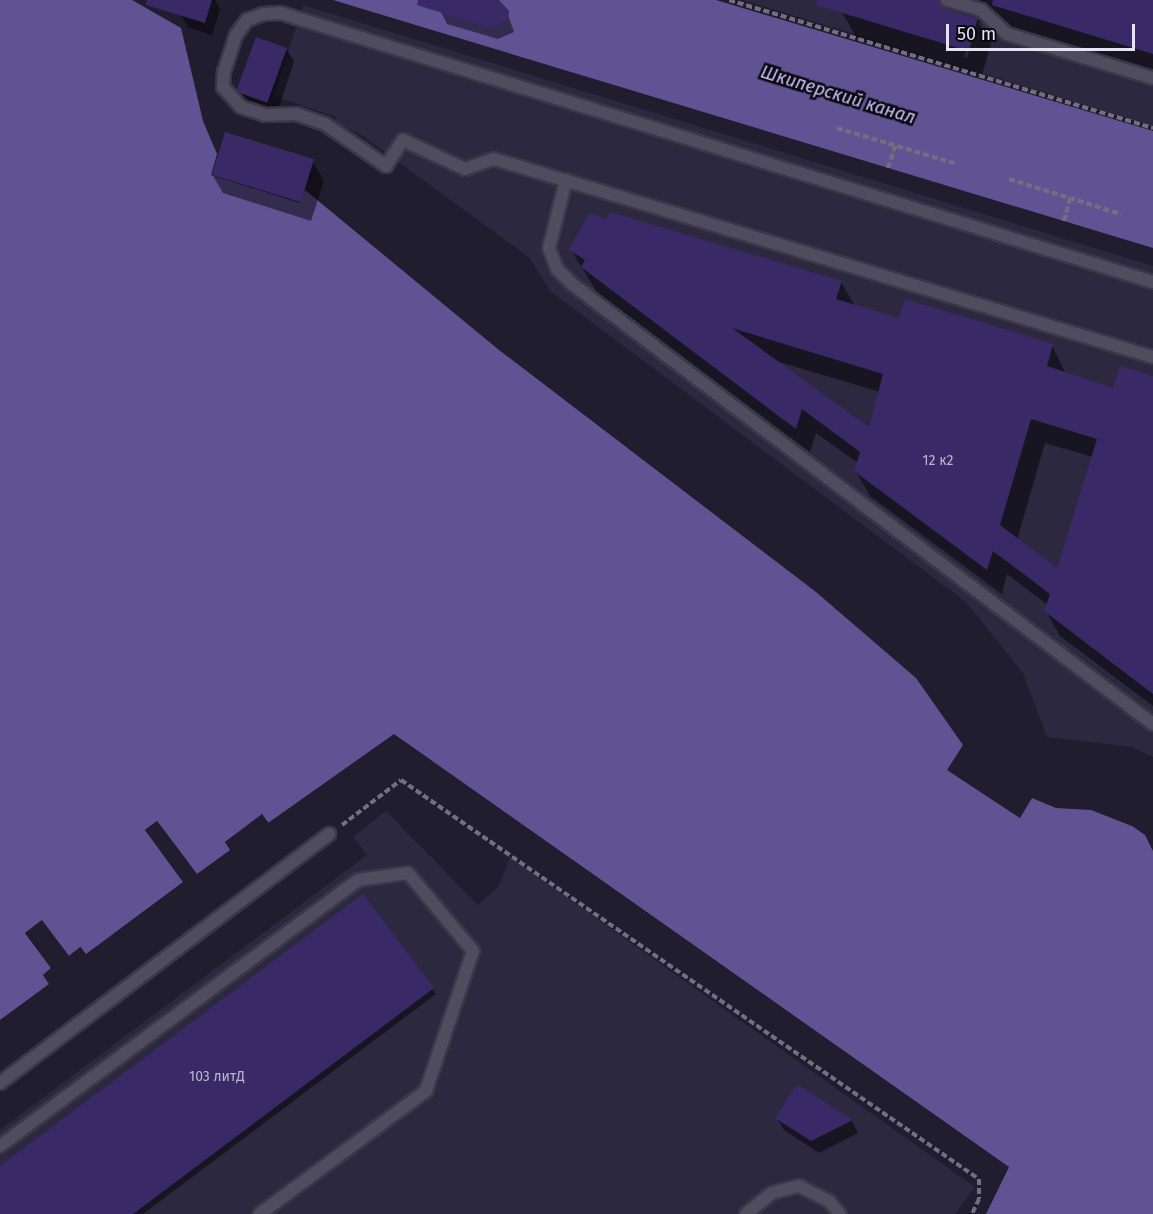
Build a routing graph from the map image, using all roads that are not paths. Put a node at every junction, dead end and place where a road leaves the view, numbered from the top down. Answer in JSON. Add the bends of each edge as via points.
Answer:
{"nodes":[{"id":1,"x":946,"y":0,"type":"edge"},
{"id":2,"x":1153,"y":78,"type":"edge"},
{"id":3,"x":566,"y":180,"type":"junction"},
{"id":4,"x":1153,"y":282,"type":"edge"},
{"id":5,"x":1153,"y":357,"type":"edge"},
{"id":6,"x":1153,"y":724,"type":"edge"},
{"id":7,"x":329,"y":834,"type":"road end"},
{"id":8,"x":0,"y":1083,"type":"edge"},
{"id":9,"x":0,"y":1146,"type":"edge"},
{"id":10,"x":260,"y":1214,"type":"edge"},
{"id":11,"x":746,"y":1214,"type":"edge"},
{"id":12,"x":840,"y":1214,"type":"edge"}],
"edges":[{"from":1,"to":2,"type":"lane","via":[[981,10],[1007,34]]},
{"from":3,"to":4,"type":"lane","via":[[494,159],[465,169],[403,140],[386,166],[325,124],[296,114],[265,115],[241,107],[223,87],[236,35],[247,21],[263,14],[301,18]]},
{"from":3,"to":5,"type":"lane"},
{"from":3,"to":6,"type":"lane","via":[[549,249],[557,269],[572,284]]},
{"from":7,"to":8,"type":"lane"},
{"from":9,"to":10,"type":"lane","via":[[358,880],[408,873],[473,951],[426,1091]]},
{"from":11,"to":12,"type":"lane","via":[[772,1193],[800,1185],[829,1201]]}]}
